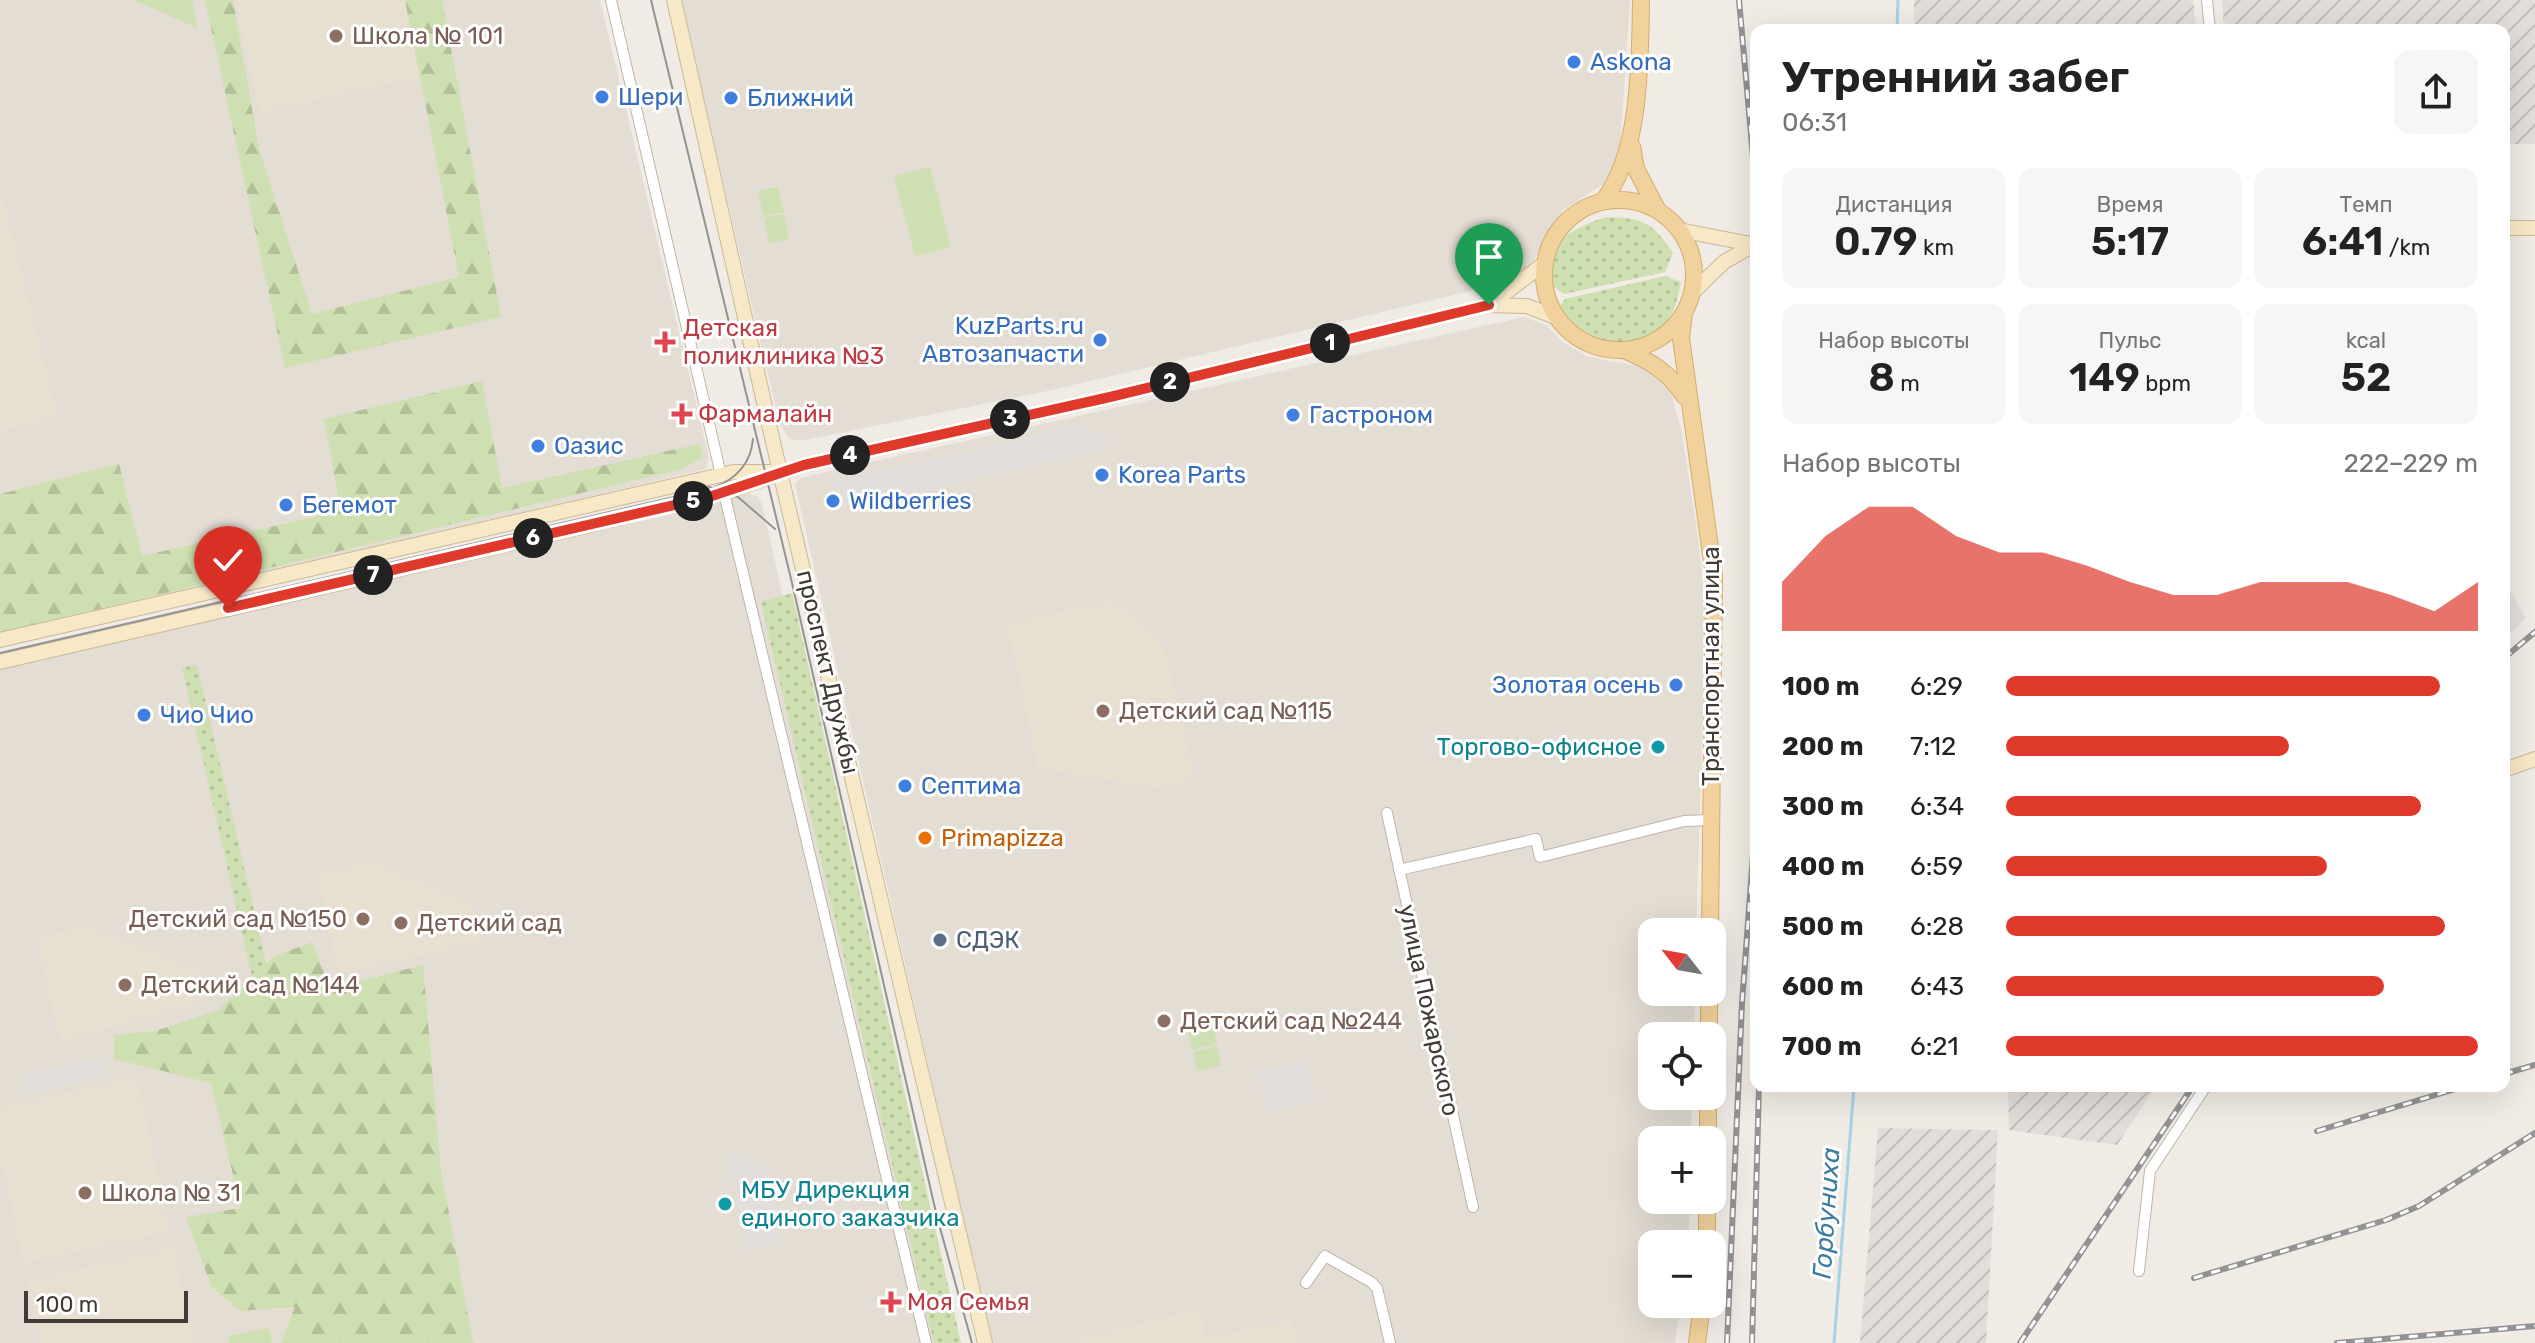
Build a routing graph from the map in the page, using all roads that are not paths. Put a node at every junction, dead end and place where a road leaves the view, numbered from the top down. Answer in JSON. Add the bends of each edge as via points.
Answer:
{"nodes":[{"id":1,"x":611,"y":0,"type":"edge"},
{"id":2,"x":674,"y":0,"type":"edge"},
{"id":3,"x":1641,"y":0,"type":"edge"},
{"id":4,"x":2207,"y":0,"type":"edge"},
{"id":5,"x":2209,"y":24,"type":"edge"},
{"id":6,"x":1631,"y":143,"type":"junction"},
{"id":7,"x":1602,"y":202,"type":"junction"},
{"id":8,"x":1658,"y":211,"type":"junction"},
{"id":9,"x":2510,"y":228,"type":"edge"},
{"id":10,"x":2535,"y":228,"type":"edge"},
{"id":11,"x":1679,"y":230,"type":"junction"},
{"id":12,"x":1750,"y":245,"type":"edge"},
{"id":13,"x":1750,"y":248,"type":"edge"},
{"id":14,"x":1545,"y":263,"type":"junction"},
{"id":15,"x":1692,"y":293,"type":"junction"},
{"id":16,"x":1489,"y":305,"type":"junction"},
{"id":17,"x":1684,"y":313,"type":"junction"},
{"id":18,"x":1558,"y":318,"type":"junction"},
{"id":19,"x":1624,"y":350,"type":"junction"},
{"id":20,"x":1688,"y":402,"type":"junction"},
{"id":21,"x":780,"y":472,"type":"junction"},
{"id":22,"x":721,"y":475,"type":"junction"},
{"id":23,"x":724,"y":493,"type":"junction"},
{"id":24,"x":0,"y":640,"type":"edge"},
{"id":25,"x":0,"y":662,"type":"edge"},
{"id":26,"x":2535,"y":759,"type":"edge"},
{"id":27,"x":2510,"y":768,"type":"edge"},
{"id":28,"x":1387,"y":813,"type":"dead end"},
{"id":29,"x":1711,"y":820,"type":"junction"},
{"id":30,"x":1399,"y":870,"type":"junction"},
{"id":31,"x":1710,"y":918,"type":"edge"},
{"id":32,"x":2202,"y":1092,"type":"edge"},
{"id":33,"x":1473,"y":1207,"type":"dead end"},
{"id":34,"x":2139,"y":1271,"type":"dead end"},
{"id":35,"x":1306,"y":1283,"type":"dead end"},
{"id":36,"x":1700,"y":1318,"type":"edge"},
{"id":37,"x":926,"y":1343,"type":"edge"},
{"id":38,"x":985,"y":1343,"type":"edge"},
{"id":39,"x":1390,"y":1343,"type":"edge"},
{"id":40,"x":1697,"y":1343,"type":"edge"}],
"edges":[{"from":1,"to":22,"type":"street"},
{"from":2,"to":21,"type":"main road","name":"проспект Дружбы"},
{"from":3,"to":6,"type":"main road"},
{"from":4,"to":5,"type":"street"},
{"from":6,"to":7,"type":"main road","via":[[1616,186]]},
{"from":6,"to":8,"type":"main road","via":[[1636,169]]},
{"from":7,"to":8,"type":"main road","via":[[1631,201]]},
{"from":7,"to":14,"type":"main road","via":[[1564,224]]},
{"from":8,"to":11,"type":"main road"},
{"from":9,"to":10,"type":"main road"},
{"from":11,"to":12,"type":"main road"},
{"from":11,"to":15,"type":"main road","via":[[1690,249]]},
{"from":13,"to":15,"type":"main road","via":[[1724,262]]},
{"from":14,"to":16,"type":"main road"},
{"from":14,"to":18,"type":"main road","via":[[1549,301]]},
{"from":15,"to":17,"type":"main road"},
{"from":16,"to":18,"type":"main road","via":[[1527,306]]},
{"from":16,"to":21,"type":"main road"},
{"from":17,"to":19,"type":"main road","via":[[1647,344]]},
{"from":17,"to":20,"type":"main road","name":"Транспортная улица","via":[[1681,338]]},
{"from":18,"to":19,"type":"main road","via":[[1576,336],[1599,347]]},
{"from":19,"to":20,"type":"main road","name":"Транспортная улица","via":[[1655,363],[1674,379]]},
{"from":20,"to":29,"type":"main road","name":"Транспортная улица","via":[[1715,586]]},
{"from":21,"to":22,"type":"main road","via":[[756,469]]},
{"from":21,"to":23,"type":"main road"},
{"from":21,"to":38,"type":"main road","name":"проспект Дружбы"},
{"from":22,"to":24,"type":"main road"},
{"from":23,"to":25,"type":"main road"},
{"from":23,"to":37,"type":"street"},
{"from":26,"to":27,"type":"main road"},
{"from":28,"to":30,"type":"street","name":"улица Пожарского"},
{"from":29,"to":30,"type":"street","via":[[1684,821],[1540,857],[1536,839]]},
{"from":29,"to":31,"type":"main road","name":"Транспортная улица"},
{"from":30,"to":33,"type":"street","name":"улица Пожарского"},
{"from":32,"to":34,"type":"street","via":[[2150,1171]]},
{"from":35,"to":39,"type":"street","via":[[1325,1256],[1371,1282]]},
{"from":36,"to":40,"type":"main road"}]}
